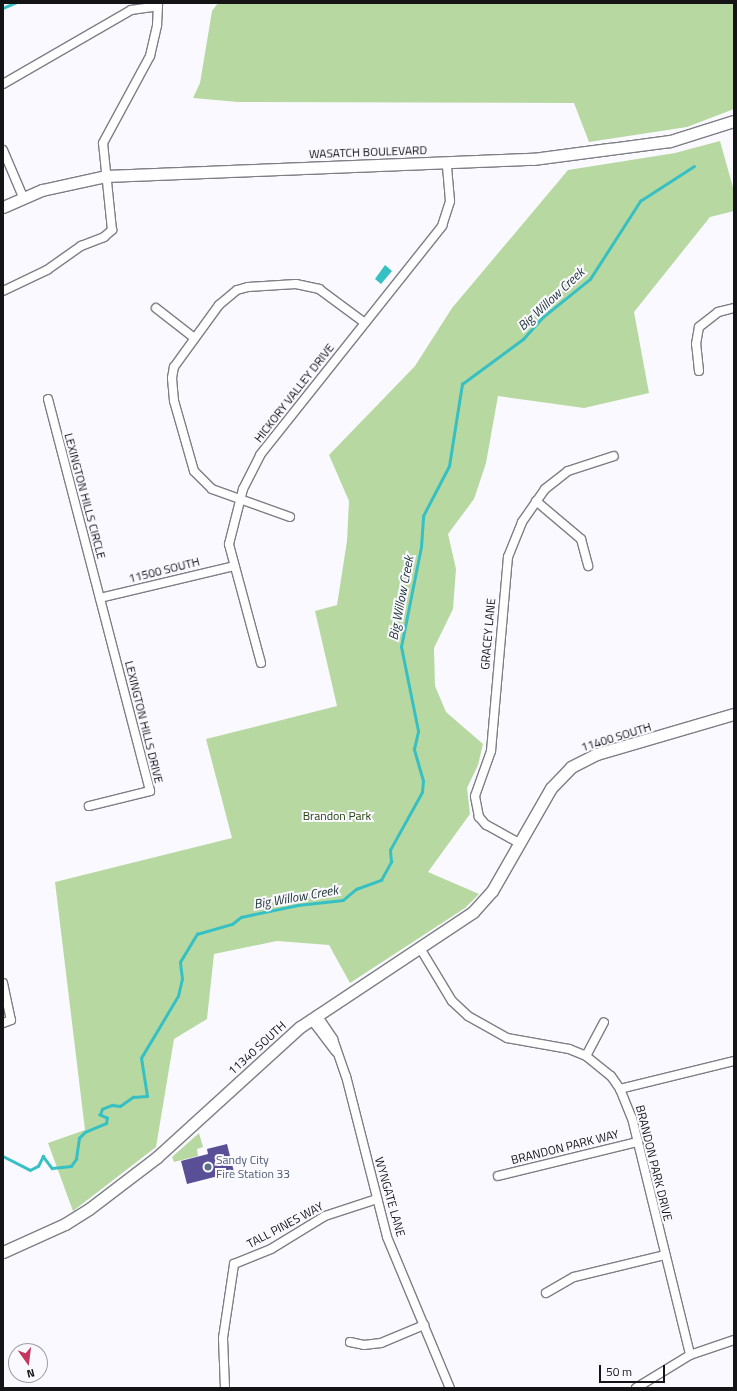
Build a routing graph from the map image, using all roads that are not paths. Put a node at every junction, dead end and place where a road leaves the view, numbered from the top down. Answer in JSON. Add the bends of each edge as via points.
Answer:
{"nodes":[{"id":1,"x":158,"y":5,"type":"edge"},
{"id":2,"x":3,"y":84,"type":"edge"},
{"id":3,"x":734,"y":121,"type":"edge"},
{"id":4,"x":3,"y":150,"type":"edge"},
{"id":5,"x":447,"y":162,"type":"junction"},
{"id":6,"x":106,"y":176,"type":"junction"},
{"id":7,"x":23,"y":197,"type":"junction"},
{"id":8,"x":3,"y":206,"type":"edge"},
{"id":9,"x":3,"y":292,"type":"edge"},
{"id":10,"x":156,"y":308,"type":"dead end"},
{"id":11,"x":734,"y":308,"type":"edge"},
{"id":12,"x":365,"y":324,"type":"junction"},
{"id":13,"x":193,"y":338,"type":"junction"},
{"id":14,"x":700,"y":371,"type":"dead end"},
{"id":15,"x":48,"y":399,"type":"dead end"},
{"id":16,"x":614,"y":456,"type":"dead end"},
{"id":17,"x":239,"y":500,"type":"junction"},
{"id":18,"x":536,"y":501,"type":"junction"},
{"id":19,"x":290,"y":517,"type":"dead end"},
{"id":20,"x":234,"y":566,"type":"junction"},
{"id":21,"x":588,"y":566,"type":"dead end"},
{"id":22,"x":100,"y":598,"type":"junction"},
{"id":23,"x":261,"y":663,"type":"dead end"},
{"id":24,"x":734,"y":714,"type":"edge"},
{"id":25,"x":89,"y":806,"type":"dead end"},
{"id":26,"x":520,"y":842,"type":"junction"},
{"id":27,"x":420,"y":948,"type":"junction"},
{"id":28,"x":3,"y":983,"type":"edge"},
{"id":29,"x":314,"y":1017,"type":"junction"},
{"id":30,"x":7,"y":1022,"type":"edge"},
{"id":31,"x":604,"y":1022,"type":"dead end"},
{"id":32,"x":586,"y":1056,"type":"junction"},
{"id":33,"x":734,"y":1061,"type":"edge"},
{"id":34,"x":620,"y":1089,"type":"junction"},
{"id":35,"x":638,"y":1142,"type":"junction"},
{"id":36,"x":498,"y":1176,"type":"dead end"},
{"id":37,"x":377,"y":1199,"type":"junction"},
{"id":38,"x":3,"y":1252,"type":"edge"},
{"id":39,"x":665,"y":1255,"type":"junction"},
{"id":40,"x":546,"y":1293,"type":"dead end"},
{"id":41,"x":424,"y":1325,"type":"junction"},
{"id":42,"x":734,"y":1340,"type":"edge"},
{"id":43,"x":350,"y":1342,"type":"dead end"},
{"id":44,"x":690,"y":1355,"type":"junction"},
{"id":45,"x":224,"y":1388,"type":"edge"},
{"id":46,"x":450,"y":1388,"type":"edge"},
{"id":47,"x":636,"y":1388,"type":"edge"}],
"edges":[{"from":1,"to":2,"type":"street","via":[[131,10]]},
{"from":1,"to":6,"type":"street","via":[[150,56],[105,137],[103,149]]},
{"from":3,"to":5,"type":"street","name":"WASATCH BOULEVARD","via":[[697,134],[653,144],[558,157]]},
{"from":4,"to":7,"type":"street"},
{"from":5,"to":6,"type":"street","name":"WASATCH BOULEVARD"},
{"from":5,"to":12,"type":"street","name":"HICKORY VALLEY DRIVE","via":[[450,201],[442,226]]},
{"from":6,"to":7,"type":"street","name":"WASATCH BOULEVARD","via":[[62,184]]},
{"from":6,"to":9,"type":"street","via":[[113,223],[110,233],[81,246],[47,270]]},
{"from":7,"to":8,"type":"street","name":"WASATCH BOULEVARD"},
{"from":10,"to":13,"type":"street"},
{"from":11,"to":14,"type":"street","via":[[718,312],[699,327],[696,344]]},
{"from":12,"to":13,"type":"street","via":[[319,289],[296,284],[260,285],[237,290],[227,297]]},
{"from":12,"to":17,"type":"street","name":"HICKORY VALLEY DRIVE","via":[[260,455]]},
{"from":13,"to":17,"type":"street","via":[[179,356],[172,378],[174,401],[189,458],[202,481]]},
{"from":15,"to":22,"type":"street","name":"LEXINGTON HILLS CIRCLE"},
{"from":16,"to":18,"type":"street","name":"GRACEY LANE","via":[[568,471]]},
{"from":17,"to":19,"type":"street"},
{"from":17,"to":20,"type":"street","name":"HICKORY VALLEY DRIVE","via":[[230,532]]},
{"from":18,"to":21,"type":"street","via":[[580,538]]},
{"from":18,"to":26,"type":"street","name":"GRACEY LANE","via":[[522,522],[508,557],[491,751],[475,796],[479,817],[486,825]]},
{"from":20,"to":22,"type":"street","name":"11500 SOUTH"},
{"from":20,"to":23,"type":"street","name":"HICKORY VALLEY DRIVE"},
{"from":22,"to":25,"type":"street","name":"LEXINGTON HILLS DRIVE","via":[[150,792]]},
{"from":24,"to":26,"type":"street","name":"11400 SOUTH","via":[[596,754],[577,763],[555,782]]},
{"from":26,"to":27,"type":"street","name":"11400 SOUTH","via":[[483,903],[462,921]]},
{"from":27,"to":29,"type":"street","name":"11340 SOUTH"},
{"from":27,"to":32,"type":"street","name":"BRANDON PARK DRIVE","via":[[452,1001],[486,1028],[507,1038],[569,1049]]},
{"from":28,"to":30,"type":"street"},
{"from":29,"to":37,"type":"street","name":"WYNGATE LANE","via":[[333,1039],[346,1076]]},
{"from":29,"to":38,"type":"street","name":"11340 SOUTH","via":[[278,1045],[162,1152],[122,1184],[65,1224]]},
{"from":31,"to":32,"type":"street"},
{"from":32,"to":34,"type":"street","name":"BRANDON PARK DRIVE","via":[[611,1076]]},
{"from":33,"to":34,"type":"street"},
{"from":34,"to":35,"type":"street","name":"BRANDON PARK DRIVE"},
{"from":35,"to":36,"type":"street","name":"BRANDON PARK WAY"},
{"from":35,"to":39,"type":"street","name":"BRANDON PARK DRIVE"},
{"from":37,"to":41,"type":"street","name":"WYNGATE LANE","via":[[387,1237]]},
{"from":37,"to":45,"type":"street","name":"TALL PINES WAY","via":[[325,1216],[271,1249],[234,1264],[223,1338]]},
{"from":39,"to":40,"type":"street","via":[[574,1277]]},
{"from":39,"to":44,"type":"street","name":"BRANDON PARK DRIVE"},
{"from":41,"to":43,"type":"street","via":[[381,1343],[364,1345]]},
{"from":41,"to":46,"type":"street","name":"WYNGATE LANE"},
{"from":42,"to":44,"type":"street"},
{"from":44,"to":47,"type":"street"}]}
